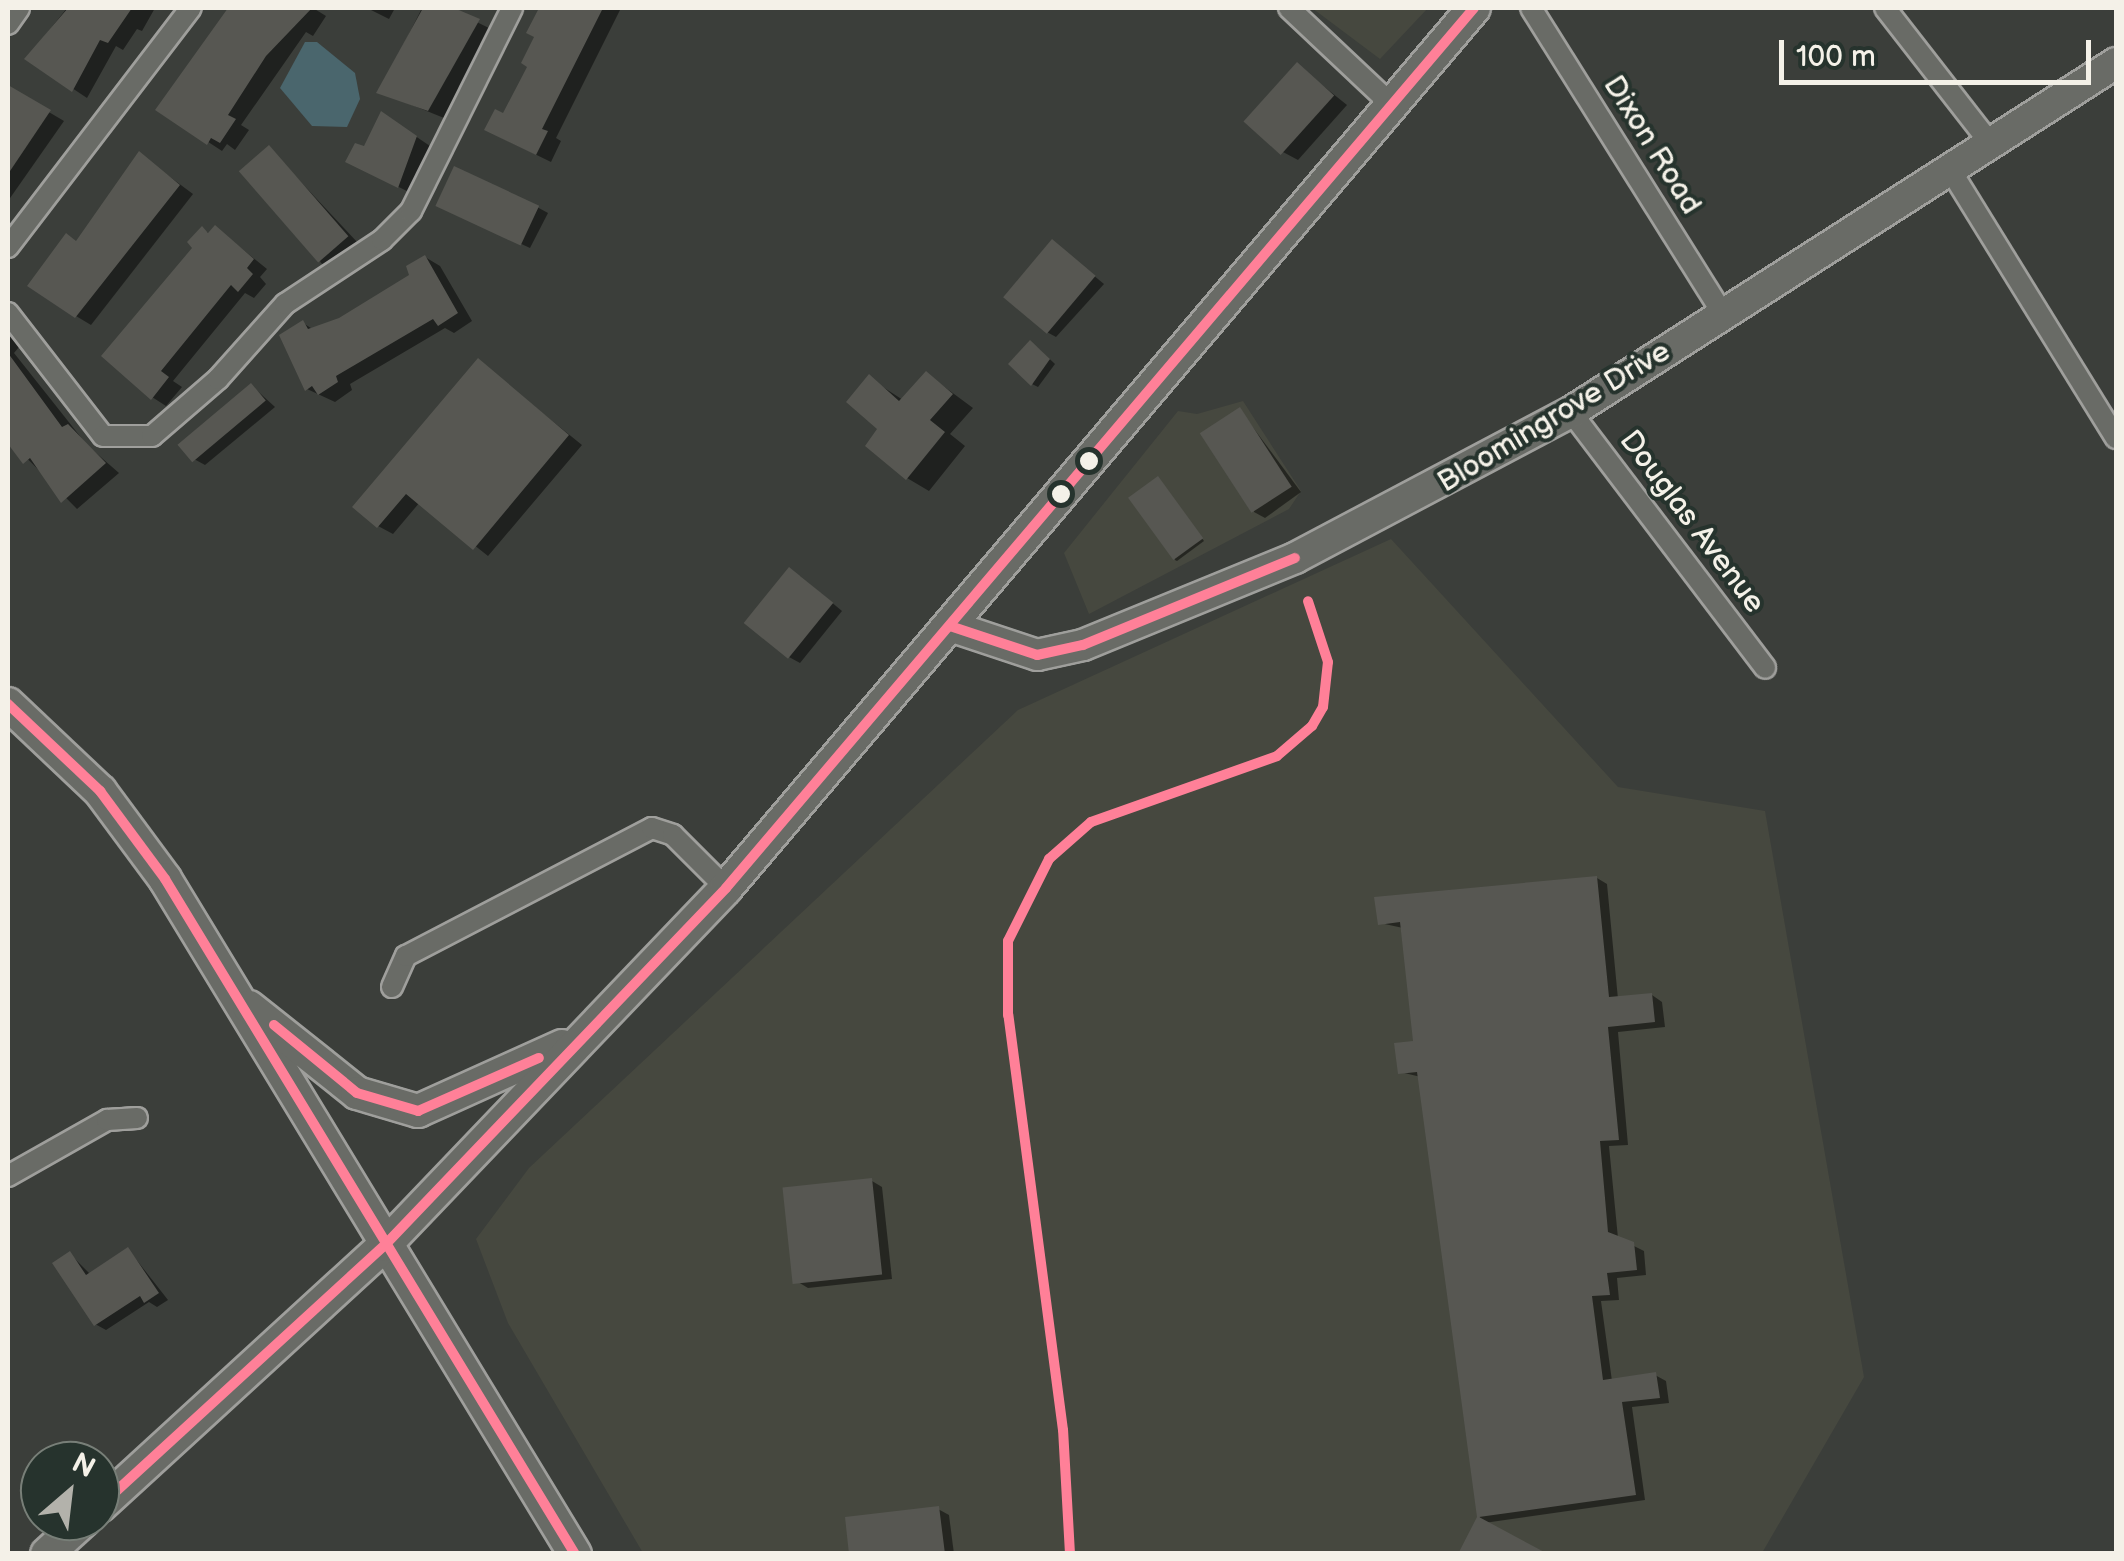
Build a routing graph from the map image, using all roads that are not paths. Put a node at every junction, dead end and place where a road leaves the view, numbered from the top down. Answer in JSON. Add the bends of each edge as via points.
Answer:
{"nodes":[{"id":1,"x":19,"y":8,"type":"edge"},
{"id":2,"x":191,"y":8,"type":"edge"},
{"id":3,"x":512,"y":8,"type":"edge"},
{"id":4,"x":1289,"y":8,"type":"edge"},
{"id":5,"x":1474,"y":8,"type":"edge"},
{"id":6,"x":1531,"y":8,"type":"edge"},
{"id":7,"x":1885,"y":8,"type":"edge"},
{"id":8,"x":8,"y":24,"type":"edge"},
{"id":9,"x":2116,"y":62,"type":"edge"},
{"id":10,"x":1392,"y":104,"type":"junction"},
{"id":11,"x":1992,"y":144,"type":"junction"},
{"id":12,"x":1952,"y":170,"type":"junction"},
{"id":13,"x":8,"y":246,"type":"edge"},
{"id":14,"x":8,"y":313,"type":"edge"},
{"id":15,"x":1722,"y":314,"type":"junction"},
{"id":16,"x":1571,"y":412,"type":"junction"},
{"id":17,"x":2116,"y":438,"type":"edge"},
{"id":18,"x":950,"y":626,"type":"junction"},
{"id":19,"x":1764,"y":668,"type":"dead end"},
{"id":20,"x":8,"y":704,"type":"edge"},
{"id":21,"x":726,"y":888,"type":"junction"},
{"id":22,"x":392,"y":987,"type":"dead end"},
{"id":23,"x":237,"y":998,"type":"junction"},
{"id":24,"x":592,"y":1029,"type":"junction"},
{"id":25,"x":137,"y":1118,"type":"dead end"},
{"id":26,"x":8,"y":1176,"type":"edge"},
{"id":27,"x":385,"y":1245,"type":"junction"},
{"id":28,"x":120,"y":1488,"type":"edge"},
{"id":29,"x":575,"y":1554,"type":"edge"}],
"edges":[{"from":1,"to":8,"type":"street"},
{"from":2,"to":13,"type":"street"},
{"from":3,"to":14,"type":"street","via":[[411,211],[382,240],[285,304],[218,378],[152,436],[103,436]]},
{"from":4,"to":10,"type":"street"},
{"from":5,"to":10,"type":"main road"},
{"from":6,"to":15,"type":"street","name":"Dixon Road"},
{"from":7,"to":11,"type":"street"},
{"from":9,"to":11,"type":"street","name":"Bloomingrove Drive"},
{"from":10,"to":18,"type":"main road"},
{"from":11,"to":12,"type":"street","name":"Bloomingrove Drive"},
{"from":12,"to":15,"type":"street","name":"Bloomingrove Drive"},
{"from":12,"to":17,"type":"street"},
{"from":15,"to":16,"type":"street","name":"Bloomingrove Drive"},
{"from":16,"to":18,"type":"street","name":"Bloomingrove Drive","via":[[1296,558],[1084,645],[1037,655]]},
{"from":16,"to":19,"type":"street","name":"Douglas Avenue"},
{"from":18,"to":21,"type":"main road"},
{"from":20,"to":23,"type":"main road","via":[[110,804]]},
{"from":21,"to":22,"type":"street","via":[[673,835],[652,828],[406,956]]},
{"from":21,"to":24,"type":"main road"},
{"from":23,"to":24,"type":"main road","via":[[357,1093],[418,1111],[479,1088]]},
{"from":23,"to":27,"type":"main road"},
{"from":24,"to":27,"type":"main road"},
{"from":25,"to":26,"type":"street","via":[[107,1120]]},
{"from":27,"to":28,"type":"main road"},
{"from":27,"to":29,"type":"main road"}]}
